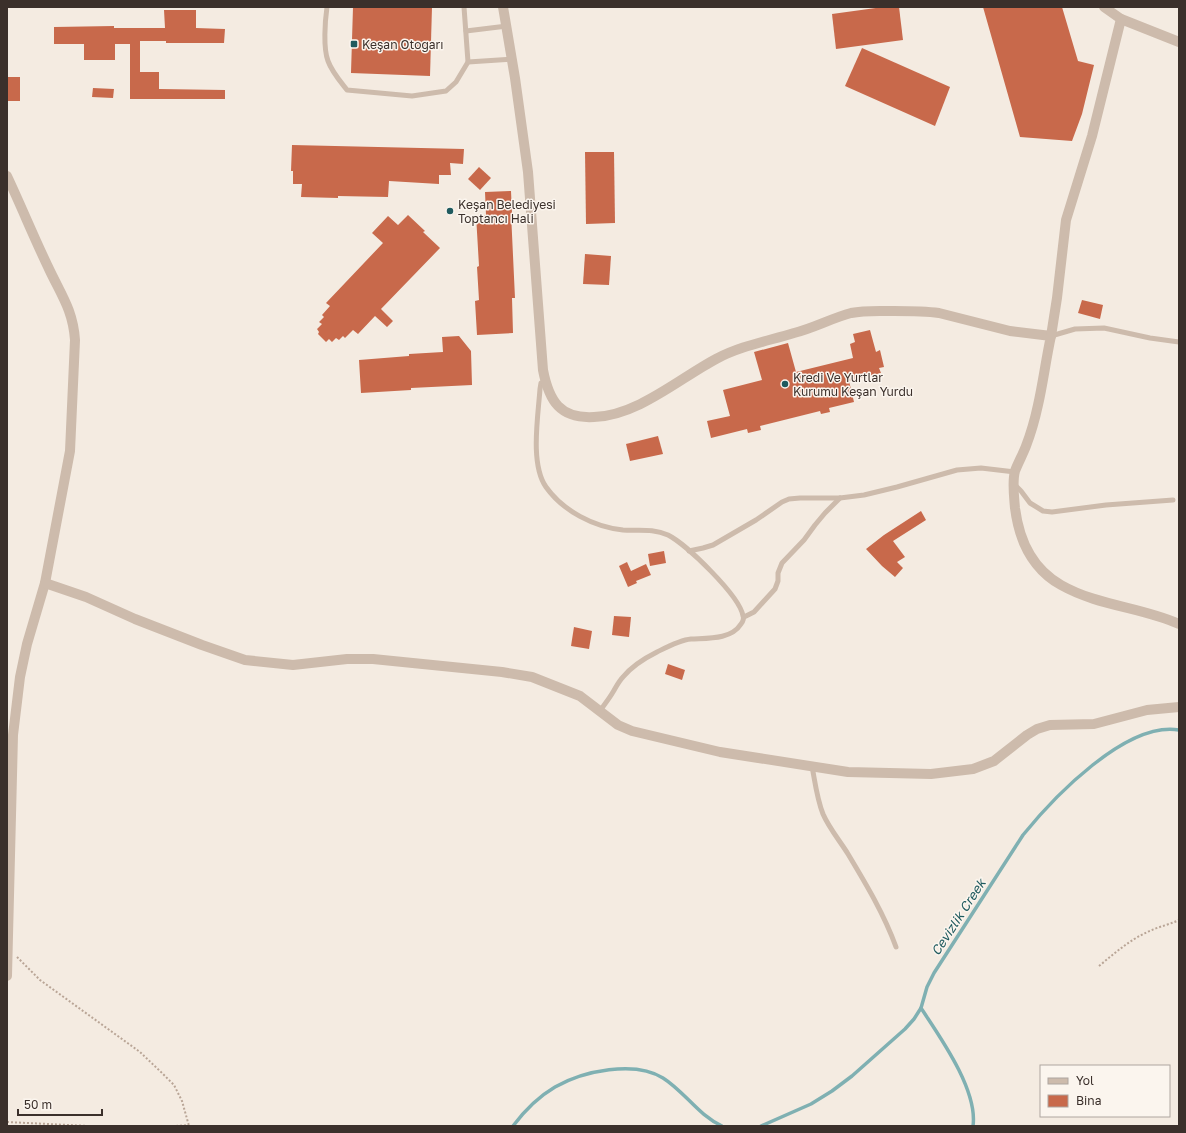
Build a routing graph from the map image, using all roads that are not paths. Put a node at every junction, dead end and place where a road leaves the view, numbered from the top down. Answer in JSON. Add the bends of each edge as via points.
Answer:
{"nodes":[{"id":1,"x":327,"y":7,"type":"edge"},
{"id":2,"x":464,"y":7,"type":"edge"},
{"id":3,"x":504,"y":7,"type":"edge"},
{"id":4,"x":1104,"y":7,"type":"edge"},
{"id":5,"x":1121,"y":19,"type":"junction"},
{"id":6,"x":507,"y":26,"type":"junction"},
{"id":7,"x":466,"y":31,"type":"junction"},
{"id":8,"x":1179,"y":42,"type":"edge"},
{"id":9,"x":512,"y":59,"type":"junction"},
{"id":10,"x":468,"y":62,"type":"junction"},
{"id":11,"x":7,"y":176,"type":"edge"},
{"id":12,"x":1051,"y":336,"type":"junction"},
{"id":13,"x":1179,"y":342,"type":"edge"},
{"id":14,"x":545,"y":381,"type":"junction"},
{"id":15,"x":1015,"y":472,"type":"junction"},
{"id":16,"x":1014,"y":484,"type":"junction"},
{"id":17,"x":840,"y":498,"type":"junction"},
{"id":18,"x":1173,"y":500,"type":"dead end"},
{"id":19,"x":689,"y":551,"type":"junction"},
{"id":20,"x":45,"y":583,"type":"junction"},
{"id":21,"x":744,"y":617,"type":"junction"},
{"id":22,"x":1179,"y":624,"type":"edge"},
{"id":23,"x":1179,"y":707,"type":"edge"},
{"id":24,"x":600,"y":712,"type":"junction"},
{"id":25,"x":812,"y":766,"type":"junction"},
{"id":26,"x":7,"y":947,"type":"edge"},
{"id":27,"x":896,"y":947,"type":"dead end"},
{"id":28,"x":7,"y":976,"type":"edge"}],
"edges":[{"from":1,"to":10,"type":"lane","via":[[325,20],[328,60],[347,90],[412,96],[446,91],[456,82]]},
{"from":2,"to":7,"type":"lane"},
{"from":3,"to":6,"type":"street"},
{"from":4,"to":5,"type":"street"},
{"from":5,"to":8,"type":"street"},
{"from":5,"to":12,"type":"street","via":[[1092,136],[1066,220]]},
{"from":6,"to":7,"type":"lane"},
{"from":6,"to":9,"type":"street"},
{"from":7,"to":10,"type":"lane"},
{"from":9,"to":10,"type":"lane"},
{"from":9,"to":14,"type":"street","via":[[528,172]]},
{"from":11,"to":20,"type":"street","via":[[69,309],[74,329],[70,451]]},
{"from":12,"to":13,"type":"lane","via":[[1076,329],[1104,328]]},
{"from":12,"to":14,"type":"street","via":[[1010,331],[939,313],[860,311],[803,331],[729,352],[647,400],[613,414],[593,417],[570,414],[557,406]]},
{"from":12,"to":15,"type":"street","via":[[1038,405],[1027,444]]},
{"from":14,"to":19,"type":"lane","via":[[540,386],[536,460],[541,478],[551,494],[568,509],[590,521],[624,530],[660,532],[676,540]]},
{"from":15,"to":16,"type":"street"},
{"from":15,"to":17,"type":"lane","via":[[987,468],[957,470],[880,492]]},
{"from":16,"to":18,"type":"lane","via":[[1030,503],[1043,511],[1052,512]]},
{"from":16,"to":22,"type":"street","via":[[1017,526],[1021,538],[1036,564],[1048,576],[1079,594]]},
{"from":17,"to":19,"type":"lane","via":[[789,499],[713,545]]},
{"from":17,"to":21,"type":"lane","via":[[814,524],[804,540],[782,563],[775,589],[754,612]]},
{"from":19,"to":21,"type":"lane","via":[[730,591],[740,605]]},
{"from":20,"to":24,"type":"street","via":[[245,660],[293,665],[373,659],[502,672],[532,677],[559,687],[580,696]]},
{"from":20,"to":26,"type":"street","via":[[27,644],[12,735]]},
{"from":21,"to":24,"type":"lane","via":[[741,625],[733,632],[709,639],[691,639],[648,657],[622,677]]},
{"from":23,"to":25,"type":"street","via":[[1147,710],[1094,724],[1050,725],[1027,735],[994,761],[973,769],[920,775],[848,772]]},
{"from":24,"to":25,"type":"street","via":[[625,729],[652,736],[720,752]]},
{"from":25,"to":27,"type":"lane","via":[[823,813],[880,912]]},
{"from":26,"to":28,"type":"street"}]}
